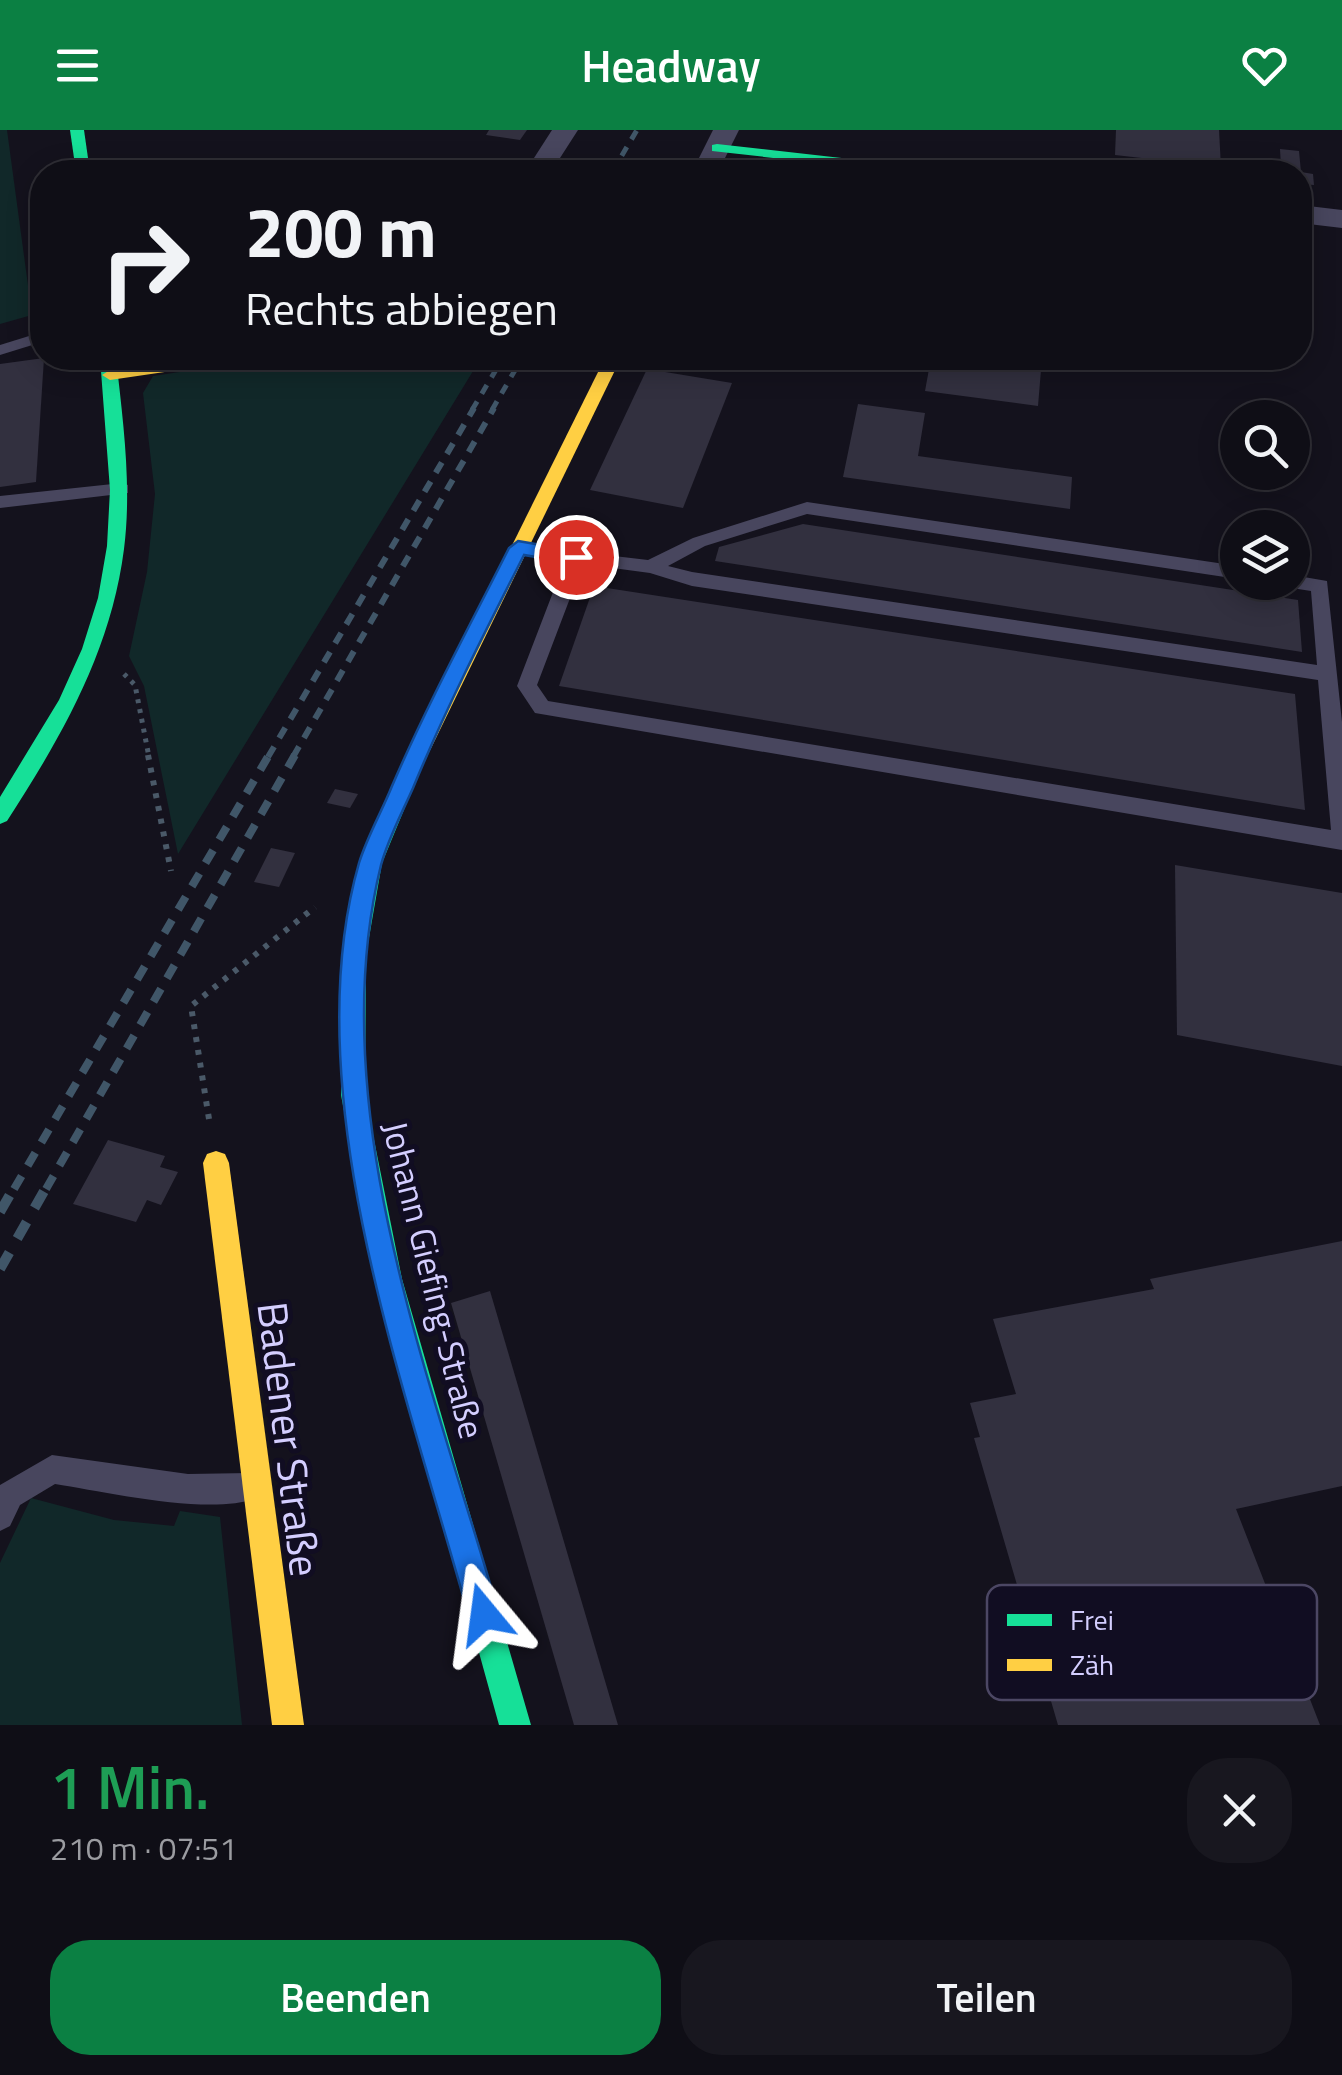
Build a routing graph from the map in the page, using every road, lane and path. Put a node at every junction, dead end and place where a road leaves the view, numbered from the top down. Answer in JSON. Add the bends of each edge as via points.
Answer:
{"nodes":[{"id":1,"x":77,"y":130,"type":"edge"},
{"id":2,"x":565,"y":130,"type":"edge"},
{"id":3,"x":716,"y":150,"type":"edge"},
{"id":4,"x":81,"y":160,"type":"edge"},
{"id":5,"x":546,"y":160,"type":"edge"},
{"id":6,"x":813,"y":160,"type":"edge"},
{"id":7,"x":1312,"y":215,"type":"edge"},
{"id":8,"x":1342,"y":219,"type":"edge"},
{"id":9,"x":30,"y":343,"type":"edge"},
{"id":10,"x":0,"y":350,"type":"edge"},
{"id":11,"x":109,"y":370,"type":"edge"},
{"id":12,"x":607,"y":370,"type":"edge"},
{"id":13,"x":122,"y":490,"type":"junction"},
{"id":14,"x":0,"y":502,"type":"edge"},
{"id":15,"x":518,"y":548,"type":"junction"},
{"id":16,"x":576,"y":557,"type":"junction"},
{"id":17,"x":650,"y":567,"type":"junction"},
{"id":18,"x":1220,"y":571,"type":"edge"},
{"id":19,"x":1310,"y":585,"type":"edge"},
{"id":20,"x":1320,"y":586,"type":"junction"},
{"id":21,"x":1342,"y":589,"type":"edge"},
{"id":22,"x":86,"y":665,"type":"junction"},
{"id":23,"x":1328,"y":674,"type":"junction"},
{"id":24,"x":0,"y":815,"type":"edge"},
{"id":25,"x":1342,"y":839,"type":"edge"},
{"id":26,"x":171,"y":870,"type":"dead end"},
{"id":27,"x":326,"y":898,"type":"dead end"},
{"id":28,"x":216,"y":1162,"type":"joint"},
{"id":29,"x":258,"y":1487,"type":"junction"},
{"id":30,"x":0,"y":1516,"type":"edge"},
{"id":31,"x":288,"y":1725,"type":"edge"},
{"id":32,"x":515,"y":1725,"type":"edge"}],
"edges":[{"from":1,"to":4,"type":"street"},
{"from":2,"to":5,"type":"street"},
{"from":3,"to":6,"type":"street"},
{"from":7,"to":8,"type":"street"},
{"from":9,"to":10,"type":"lane"},
{"from":11,"to":13,"type":"street"},
{"from":12,"to":15,"type":"street","name":"Johann Giefing-Straße"},
{"from":13,"to":14,"type":"lane"},
{"from":13,"to":22,"type":"street","via":[[119,546]]},
{"from":15,"to":16,"type":"lane"},
{"from":15,"to":32,"type":"street","name":"Johann Giefing-Straße","via":[[433,716],[370,863],[355,955],[353,1095],[389,1279]]},
{"from":16,"to":17,"type":"lane"},
{"from":16,"to":25,"type":"lane","via":[[527,686],[542,708]]},
{"from":17,"to":18,"type":"lane","via":[[699,542],[806,508]]},
{"from":17,"to":23,"type":"lane","via":[[692,579]]},
{"from":19,"to":20,"type":"lane"},
{"from":20,"to":21,"type":"lane"},
{"from":20,"to":23,"type":"lane"},
{"from":22,"to":24,"type":"street"},
{"from":22,"to":26,"type":"path","via":[[118,667],[135,685]]},
{"from":23,"to":25,"type":"lane"},
{"from":27,"to":28,"type":"path","via":[[191,1006]]},
{"from":28,"to":29,"type":"street","name":"Badener Straße"},
{"from":29,"to":30,"type":"lane","via":[[188,1488],[52,1468],[10,1495]]},
{"from":29,"to":31,"type":"street","name":"Badener Straße"}]}
